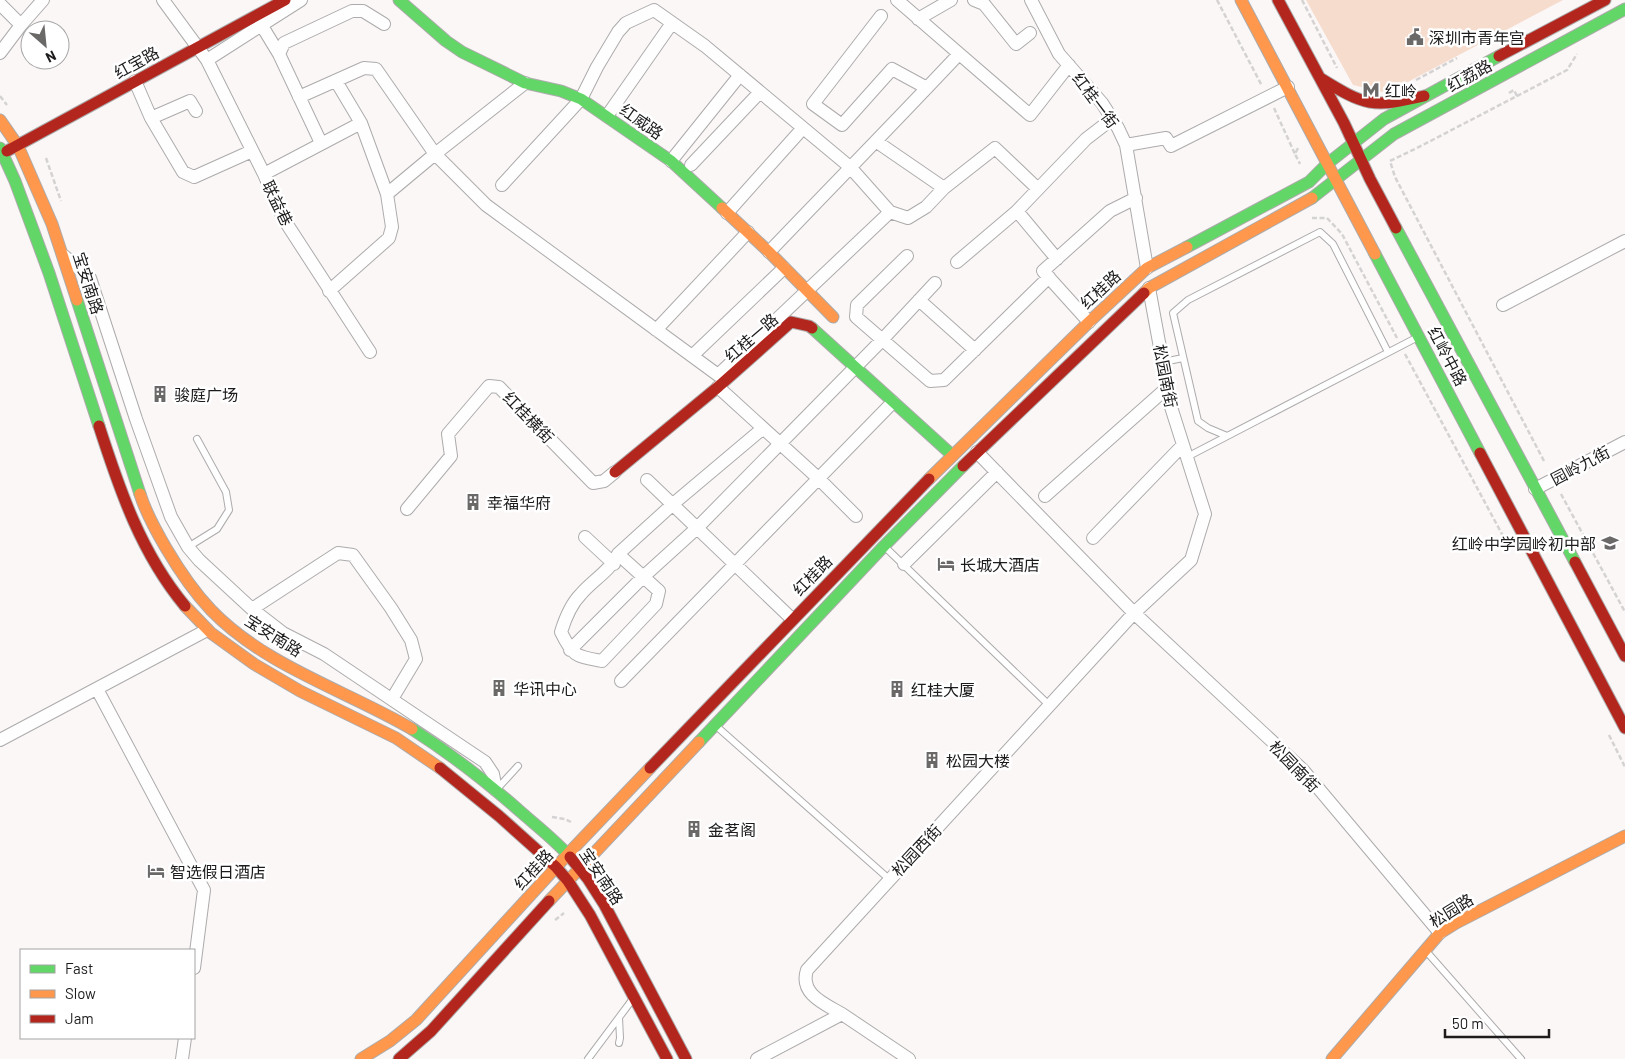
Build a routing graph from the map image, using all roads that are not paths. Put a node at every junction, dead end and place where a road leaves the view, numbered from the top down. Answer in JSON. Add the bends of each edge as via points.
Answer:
{"nodes":[{"id":1,"x":43,"y":0,"type":"edge"},
{"id":2,"x":163,"y":0,"type":"edge"},
{"id":3,"x":285,"y":0,"type":"edge"},
{"id":4,"x":301,"y":0,"type":"edge"},
{"id":5,"x":399,"y":0,"type":"edge"},
{"id":6,"x":898,"y":0,"type":"edge"},
{"id":7,"x":951,"y":0,"type":"edge"},
{"id":8,"x":1031,"y":0,"type":"edge"},
{"id":9,"x":1241,"y":0,"type":"edge"},
{"id":10,"x":1278,"y":0,"type":"edge"},
{"id":11,"x":1605,"y":0,"type":"edge"},
{"id":12,"x":983,"y":2,"type":"edge"},
{"id":13,"x":0,"y":4,"type":"edge"},
{"id":14,"x":1625,"y":9,"type":"edge"},
{"id":15,"x":881,"y":16,"type":"dead end"},
{"id":16,"x":918,"y":19,"type":"junction"},
{"id":17,"x":25,"y":20,"type":"edge"},
{"id":18,"x":672,"y":23,"type":"junction"},
{"id":19,"x":20,"y":24,"type":"edge"},
{"id":20,"x":384,"y":24,"type":"dead end"},
{"id":21,"x":20,"y":26,"type":"edge"},
{"id":22,"x":262,"y":26,"type":"junction"},
{"id":23,"x":1030,"y":33,"type":"dead end"},
{"id":24,"x":198,"y":47,"type":"junction"},
{"id":25,"x":0,"y":53,"type":"edge"},
{"id":26,"x":279,"y":54,"type":"junction"},
{"id":27,"x":959,"y":54,"type":"junction"},
{"id":28,"x":207,"y":60,"type":"junction"},
{"id":29,"x":1069,"y":65,"type":"junction"},
{"id":30,"x":740,"y":75,"type":"junction"},
{"id":31,"x":1319,"y":76,"type":"junction"},
{"id":32,"x":135,"y":81,"type":"junction"},
{"id":33,"x":336,"y":81,"type":"junction"},
{"id":34,"x":525,"y":82,"type":"junction"},
{"id":35,"x":1288,"y":87,"type":"junction"},
{"id":36,"x":927,"y":88,"type":"junction"},
{"id":37,"x":760,"y":92,"type":"junction"},
{"id":38,"x":1424,"y":96,"type":"junction"},
{"id":39,"x":299,"y":97,"type":"junction"},
{"id":40,"x":581,"y":100,"type":"junction"},
{"id":41,"x":196,"y":111,"type":"dead end"},
{"id":42,"x":607,"y":116,"type":"junction"},
{"id":43,"x":151,"y":118,"type":"junction"},
{"id":44,"x":1112,"y":119,"type":"junction"},
{"id":45,"x":0,"y":120,"type":"edge"},
{"id":46,"x":361,"y":123,"type":"junction"},
{"id":47,"x":803,"y":128,"type":"junction"},
{"id":48,"x":877,"y":142,"type":"junction"},
{"id":49,"x":321,"y":143,"type":"junction"},
{"id":50,"x":1353,"y":144,"type":"junction"},
{"id":51,"x":1126,"y":145,"type":"junction"},
{"id":52,"x":18,"y":146,"type":"junction"},
{"id":53,"x":2,"y":151,"type":"edge"},
{"id":54,"x":252,"y":151,"type":"junction"},
{"id":55,"x":435,"y":154,"type":"junction"},
{"id":56,"x":1360,"y":160,"type":"junction"},
{"id":57,"x":671,"y":162,"type":"junction"},
{"id":58,"x":1328,"y":164,"type":"junction"},
{"id":59,"x":691,"y":165,"type":"dead end"},
{"id":60,"x":850,"y":167,"type":"junction"},
{"id":61,"x":264,"y":174,"type":"junction"},
{"id":62,"x":1336,"y":180,"type":"junction"},
{"id":63,"x":502,"y":185,"type":"dead end"},
{"id":64,"x":944,"y":188,"type":"junction"},
{"id":65,"x":1038,"y":189,"type":"junction"},
{"id":66,"x":386,"y":194,"type":"junction"},
{"id":67,"x":1136,"y":198,"type":"junction"},
{"id":68,"x":1017,"y":211,"type":"junction"},
{"id":69,"x":890,"y":212,"type":"junction"},
{"id":70,"x":727,"y":213,"type":"junction"},
{"id":71,"x":748,"y":232,"type":"junction"},
{"id":72,"x":1625,"y":240,"type":"edge"},
{"id":73,"x":769,"y":252,"type":"junction"},
{"id":74,"x":63,"y":255,"type":"junction"},
{"id":75,"x":907,"y":256,"type":"dead end"},
{"id":76,"x":1057,"y":259,"type":"junction"},
{"id":77,"x":957,"y":262,"type":"dead end"},
{"id":78,"x":784,"y":268,"type":"junction"},
{"id":79,"x":1147,"y":268,"type":"junction"},
{"id":80,"x":1049,"y":277,"type":"junction"},
{"id":81,"x":935,"y":283,"type":"dead end"},
{"id":82,"x":1149,"y":288,"type":"junction"},
{"id":83,"x":329,"y":290,"type":"junction"},
{"id":84,"x":806,"y":291,"type":"junction"},
{"id":85,"x":920,"y":300,"type":"junction"},
{"id":86,"x":1503,"y":305,"type":"dead end"},
{"id":87,"x":833,"y":317,"type":"dead end"},
{"id":88,"x":1089,"y":322,"type":"junction"},
{"id":89,"x":656,"y":330,"type":"junction"},
{"id":90,"x":1419,"y":336,"type":"junction"},
{"id":91,"x":882,"y":340,"type":"junction"},
{"id":92,"x":975,"y":350,"type":"junction"},
{"id":93,"x":370,"y":352,"type":"dead end"},
{"id":94,"x":1388,"y":352,"type":"junction"},
{"id":95,"x":692,"y":356,"type":"junction"},
{"id":96,"x":1183,"y":358,"type":"junction"},
{"id":97,"x":1163,"y":362,"type":"junction"},
{"id":98,"x":854,"y":367,"type":"junction"},
{"id":99,"x":718,"y":387,"type":"junction"},
{"id":100,"x":1168,"y":387,"type":"junction"},
{"id":101,"x":893,"y":402,"type":"junction"},
{"id":102,"x":762,"y":428,"type":"junction"},
{"id":103,"x":1227,"y":436,"type":"junction"},
{"id":104,"x":198,"y":439,"type":"dead end"},
{"id":105,"x":1625,"y":442,"type":"edge"},
{"id":106,"x":779,"y":444,"type":"junction"},
{"id":107,"x":1185,"y":451,"type":"junction"},
{"id":108,"x":977,"y":452,"type":"junction"},
{"id":109,"x":952,"y":456,"type":"junction"},
{"id":110,"x":616,"y":472,"type":"joint"},
{"id":111,"x":996,"y":472,"type":"junction"},
{"id":112,"x":818,"y":478,"type":"junction"},
{"id":113,"x":647,"y":480,"type":"dead end"},
{"id":114,"x":1535,"y":489,"type":"junction"},
{"id":115,"x":1045,"y":496,"type":"dead end"},
{"id":116,"x":673,"y":504,"type":"junction"},
{"id":117,"x":406,"y":509,"type":"dead end"},
{"id":118,"x":856,"y":516,"type":"dead end"},
{"id":119,"x":697,"y":528,"type":"junction"},
{"id":120,"x":585,"y":537,"type":"dead end"},
{"id":121,"x":1092,"y":538,"type":"dead end"},
{"id":122,"x":884,"y":546,"type":"junction"},
{"id":123,"x":188,"y":547,"type":"junction"},
{"id":124,"x":166,"y":550,"type":"junction"},
{"id":125,"x":616,"y":559,"type":"junction"},
{"id":126,"x":199,"y":560,"type":"junction"},
{"id":127,"x":735,"y":563,"type":"junction"},
{"id":128,"x":904,"y":564,"type":"junction"},
{"id":129,"x":643,"y":577,"type":"junction"},
{"id":130,"x":252,"y":609,"type":"junction"},
{"id":131,"x":1134,"y":613,"type":"junction"},
{"id":132,"x":792,"y":619,"type":"junction"},
{"id":133,"x":207,"y":630,"type":"junction"},
{"id":134,"x":570,"y":650,"type":"junction"},
{"id":135,"x":1625,"y":656,"type":"edge"},
{"id":136,"x":621,"y":681,"type":"dead end"},
{"id":137,"x":96,"y":689,"type":"junction"},
{"id":138,"x":392,"y":699,"type":"junction"},
{"id":139,"x":1049,"y":705,"type":"junction"},
{"id":140,"x":714,"y":725,"type":"junction"},
{"id":141,"x":1625,"y":728,"type":"edge"},
{"id":142,"x":0,"y":740,"type":"edge"},
{"id":143,"x":518,"y":766,"type":"dead end"},
{"id":144,"x":496,"y":790,"type":"junction"},
{"id":145,"x":1625,"y":836,"type":"edge"},
{"id":146,"x":568,"y":854,"type":"junction"},
{"id":147,"x":556,"y":867,"type":"junction"},
{"id":148,"x":580,"y":867,"type":"junction"},
{"id":149,"x":890,"y":879,"type":"junction"},
{"id":150,"x":568,"y":880,"type":"junction"},
{"id":151,"x":1440,"y":933,"type":"junction"},
{"id":152,"x":1425,"y":950,"type":"junction"},
{"id":153,"x":195,"y":960,"type":"edge"},
{"id":154,"x":634,"y":997,"type":"junction"},
{"id":155,"x":842,"y":1014,"type":"junction"},
{"id":156,"x":618,"y":1018,"type":"junction"},
{"id":157,"x":185,"y":1039,"type":"edge"},
{"id":158,"x":619,"y":1043,"type":"dead end"},
{"id":159,"x":182,"y":1059,"type":"edge"},
{"id":160,"x":361,"y":1059,"type":"edge"},
{"id":161,"x":399,"y":1059,"type":"edge"},
{"id":162,"x":588,"y":1059,"type":"edge"},
{"id":163,"x":667,"y":1059,"type":"edge"},
{"id":164,"x":686,"y":1059,"type":"edge"},
{"id":165,"x":758,"y":1059,"type":"edge"},
{"id":166,"x":909,"y":1059,"type":"edge"},
{"id":167,"x":1332,"y":1059,"type":"edge"},
{"id":168,"x":1521,"y":1059,"type":"edge"}],
"edges":[{"from":1,"to":17,"type":"street"},
{"from":2,"to":24,"type":"street","name":"联益巷"},
{"from":3,"to":24,"type":"main road","name":"红宝路"},
{"from":4,"to":22,"type":"street"},
{"from":5,"to":34,"type":"main road","name":"红威路","via":[[462,52]]},
{"from":6,"to":16,"type":"street"},
{"from":7,"to":16,"type":"street"},
{"from":8,"to":29,"type":"street","name":"红桂一街"},
{"from":9,"to":35,"type":"main road","name":"红岭中路"},
{"from":10,"to":31,"type":"main road","name":"红岭中路"},
{"from":11,"to":38,"type":"main road","name":"红荔路"},
{"from":12,"to":23,"type":"street","via":[[1016,44]]},
{"from":13,"to":19,"type":"street"},
{"from":14,"to":56,"type":"main road","name":"红荔路","via":[[1394,134]]},
{"from":15,"to":36,"type":"street","via":[[813,104],[842,125],[892,69]]},
{"from":16,"to":27,"type":"street"},
{"from":18,"to":30,"type":"street"},
{"from":18,"to":40,"type":"street","via":[[654,10],[626,23],[597,67]]},
{"from":18,"to":42,"type":"street"},
{"from":20,"to":26,"type":"street","via":[[363,11],[352,11],[284,43]]},
{"from":21,"to":25,"type":"street"},
{"from":22,"to":26,"type":"street"},
{"from":22,"to":28,"type":"street"},
{"from":24,"to":28,"type":"street","name":"联益巷"},
{"from":24,"to":32,"type":"main road","name":"红宝路"},
{"from":26,"to":39,"type":"street"},
{"from":27,"to":29,"type":"street","via":[[1030,115]]},
{"from":27,"to":36,"type":"street"},
{"from":28,"to":54,"type":"street","name":"联益巷"},
{"from":29,"to":44,"type":"street","name":"红桂一街"},
{"from":30,"to":37,"type":"street"},
{"from":30,"to":57,"type":"street"},
{"from":31,"to":38,"type":"main road","via":[[1352,97],[1369,103],[1395,103]]},
{"from":31,"to":50,"type":"main road","name":"红岭中路"},
{"from":32,"to":43,"type":"street"},
{"from":32,"to":52,"type":"main road","name":"红宝路"},
{"from":33,"to":39,"type":"street"},
{"from":33,"to":46,"type":"street"},
{"from":33,"to":55,"type":"street","via":[[364,68],[376,69]]},
{"from":34,"to":40,"type":"main road","name":"红威路"},
{"from":34,"to":55,"type":"street"},
{"from":35,"to":51,"type":"street","via":[[1171,146],[1166,138]]},
{"from":35,"to":58,"type":"main road","name":"红岭中路"},
{"from":36,"to":48,"type":"street"},
{"from":37,"to":47,"type":"street"},
{"from":37,"to":59,"type":"street"},
{"from":38,"to":50,"type":"main road","name":"红荔路","via":[[1384,119]]},
{"from":39,"to":49,"type":"street"},
{"from":40,"to":42,"type":"main road","name":"红威路"},
{"from":40,"to":63,"type":"street"},
{"from":41,"to":43,"type":"street","via":[[190,101]]},
{"from":42,"to":57,"type":"main road","name":"红威路"},
{"from":43,"to":54,"type":"street","via":[[183,172],[194,177]]},
{"from":44,"to":51,"type":"street","name":"红桂一街"},
{"from":44,"to":65,"type":"street","via":[[1086,139]]},
{"from":45,"to":52,"type":"main road","name":"宝安南路"},
{"from":46,"to":49,"type":"street"},
{"from":46,"to":66,"type":"street"},
{"from":47,"to":60,"type":"street"},
{"from":47,"to":70,"type":"street"},
{"from":48,"to":60,"type":"street"},
{"from":48,"to":64,"type":"street"},
{"from":49,"to":61,"type":"street"},
{"from":50,"to":56,"type":"main road","name":"红岭中路"},
{"from":50,"to":58,"type":"main road","name":"红荔路"},
{"from":51,"to":67,"type":"street","name":"红桂一街"},
{"from":52,"to":53,"type":"main road","name":"红宝路"},
{"from":52,"to":74,"type":"main road","name":"宝安南路"},
{"from":53,"to":133,"type":"main road","name":"宝安南路","via":[[42,250],[136,532],[174,593]]},
{"from":54,"to":61,"type":"street","name":"联益巷"},
{"from":55,"to":66,"type":"street"},
{"from":55,"to":89,"type":"street","via":[[486,204]]},
{"from":56,"to":62,"type":"main road","name":"红荔路"},
{"from":56,"to":114,"type":"main road","name":"红岭中路"},
{"from":57,"to":70,"type":"main road","name":"红威路"},
{"from":58,"to":62,"type":"main road","name":"红岭中路"},
{"from":58,"to":79,"type":"main road","name":"红桂路","via":[[1309,182]]},
{"from":60,"to":69,"type":"street"},
{"from":60,"to":73,"type":"street"},
{"from":61,"to":83,"type":"street","name":"联益巷","via":[[284,218]]},
{"from":62,"to":82,"type":"main road","name":"红桂路","via":[[1315,196]]},
{"from":62,"to":90,"type":"main road","name":"红岭中路"},
{"from":64,"to":65,"type":"street","via":[[995,148]]},
{"from":64,"to":69,"type":"street","via":[[926,208],[908,218]]},
{"from":65,"to":68,"type":"street"},
{"from":66,"to":83,"type":"street","via":[[392,227],[389,238]]},
{"from":67,"to":76,"type":"street","via":[[1110,211]]},
{"from":67,"to":79,"type":"street","name":"红桂一街"},
{"from":68,"to":76,"type":"street"},
{"from":68,"to":77,"type":"street"},
{"from":69,"to":84,"type":"street"},
{"from":70,"to":71,"type":"main road","name":"红威路"},
{"from":71,"to":73,"type":"main road","name":"红威路"},
{"from":71,"to":89,"type":"street"},
{"from":72,"to":86,"type":"street"},
{"from":73,"to":78,"type":"main road","name":"红威路"},
{"from":74,"to":123,"type":"street","via":[[90,278],[171,517]]},
{"from":74,"to":124,"type":"main road","name":"宝安南路","via":[[142,500]]},
{"from":75,"to":91,"type":"street","via":[[857,306],[856,317]]},
{"from":76,"to":80,"type":"street","via":[[1043,271]]},
{"from":78,"to":84,"type":"main road","name":"红威路"},
{"from":78,"to":95,"type":"street"},
{"from":79,"to":88,"type":"main road","name":"红桂路"},
{"from":80,"to":88,"type":"street"},
{"from":80,"to":92,"type":"street"},
{"from":81,"to":85,"type":"street"},
{"from":82,"to":97,"type":"street","name":"松园南街"},
{"from":82,"to":108,"type":"main road","name":"红桂路"},
{"from":83,"to":93,"type":"street","name":"联益巷"},
{"from":84,"to":87,"type":"main road","name":"红威路"},
{"from":84,"to":95,"type":"street","via":[[718,375]]},
{"from":85,"to":91,"type":"street"},
{"from":85,"to":92,"type":"street"},
{"from":88,"to":109,"type":"main road","name":"红桂路"},
{"from":89,"to":95,"type":"street"},
{"from":90,"to":94,"type":"lane"},
{"from":90,"to":141,"type":"main road","name":"红岭中路"},
{"from":91,"to":92,"type":"street","via":[[930,380],[944,380]]},
{"from":91,"to":98,"type":"street"},
{"from":94,"to":96,"type":"lane","via":[[1333,244],[1320,232],[1188,300],[1173,313]]},
{"from":94,"to":103,"type":"lane"},
{"from":96,"to":97,"type":"lane"},
{"from":96,"to":103,"type":"lane","via":[[1198,421]]},
{"from":97,"to":100,"type":"street","name":"松园南街"},
{"from":98,"to":99,"type":"main road","name":"红桂一路","via":[[809,326],[791,322]]},
{"from":98,"to":101,"type":"main road","name":"红桂一路"},
{"from":98,"to":106,"type":"street"},
{"from":99,"to":102,"type":"street"},
{"from":99,"to":110,"type":"main road","name":"红桂一路"},
{"from":100,"to":107,"type":"street","name":"松园南街"},
{"from":100,"to":115,"type":"street"},
{"from":101,"to":109,"type":"main road","name":"红桂一路"},
{"from":101,"to":112,"type":"street"},
{"from":102,"to":106,"type":"street"},
{"from":102,"to":116,"type":"street"},
{"from":103,"to":107,"type":"lane"},
{"from":104,"to":123,"type":"lane","via":[[226,492],[229,510],[217,529]]},
{"from":105,"to":114,"type":"street","name":"园岭九街"},
{"from":106,"to":112,"type":"street"},
{"from":106,"to":119,"type":"street"},
{"from":107,"to":121,"type":"street"},
{"from":107,"to":131,"type":"street","name":"松园南街","via":[[1205,514],[1191,560]]},
{"from":108,"to":111,"type":"street","name":"松园南街"},
{"from":108,"to":122,"type":"main road","name":"红桂路"},
{"from":109,"to":132,"type":"main road","name":"红桂路"},
{"from":110,"to":117,"type":"street","name":"红桂横街","via":[[604,482],[593,483],[499,387],[489,386],[448,434],[451,456]]},
{"from":111,"to":128,"type":"street"},
{"from":111,"to":131,"type":"street","name":"松园南街"},
{"from":112,"to":118,"type":"street"},
{"from":112,"to":127,"type":"street"},
{"from":113,"to":116,"type":"street"},
{"from":114,"to":135,"type":"main road","name":"红岭中路"},
{"from":116,"to":119,"type":"street"},
{"from":116,"to":125,"type":"street"},
{"from":119,"to":127,"type":"street"},
{"from":119,"to":129,"type":"street"},
{"from":120,"to":125,"type":"street"},
{"from":122,"to":128,"type":"lane"},
{"from":122,"to":140,"type":"main road","name":"红桂路"},
{"from":123,"to":126,"type":"street"},
{"from":124,"to":126,"type":"street"},
{"from":124,"to":144,"type":"main road","name":"宝安南路","via":[[191,586],[229,626],[288,665],[394,719],[458,760]]},
{"from":125,"to":129,"type":"street"},
{"from":125,"to":134,"type":"street","via":[[579,595],[565,619],[562,632]]},
{"from":126,"to":130,"type":"street"},
{"from":127,"to":132,"type":"street"},
{"from":127,"to":136,"type":"street"},
{"from":128,"to":139,"type":"lane"},
{"from":129,"to":134,"type":"street"},
{"from":129,"to":134,"type":"street","via":[[658,591],[656,604],[602,661],[582,657]]},
{"from":130,"to":138,"type":"street","via":[[283,633],[324,654]]},
{"from":130,"to":138,"type":"street","via":[[338,553],[353,555],[411,640],[416,659]]},
{"from":131,"to":139,"type":"street","name":"松园西街"},
{"from":131,"to":151,"type":"street","name":"松园南街","via":[[1303,770]]},
{"from":132,"to":146,"type":"main road","name":"红桂路"},
{"from":133,"to":137,"type":"street"},
{"from":133,"to":147,"type":"main road","name":"宝安南路","via":[[249,663],[394,737],[425,757]]},
{"from":137,"to":142,"type":"street"},
{"from":137,"to":153,"type":"street","via":[[204,890]]},
{"from":138,"to":144,"type":"street","via":[[485,762],[493,774]]},
{"from":139,"to":149,"type":"street","name":"松园西街"},
{"from":140,"to":148,"type":"main road","name":"红桂路"},
{"from":140,"to":149,"type":"lane"},
{"from":143,"to":144,"type":"lane"},
{"from":144,"to":146,"type":"main road","name":"宝安南路"},
{"from":145,"to":151,"type":"main road","name":"松园路"},
{"from":146,"to":147,"type":"main road","name":"红桂路"},
{"from":146,"to":148,"type":"main road","name":"宝安南路"},
{"from":147,"to":150,"type":"main road","name":"宝安南路"},
{"from":147,"to":160,"type":"main road","name":"红桂路","via":[[416,1020],[394,1039]]},
{"from":148,"to":150,"type":"main road","name":"红桂路"},
{"from":148,"to":164,"type":"main road","name":"宝安南路","via":[[604,904]]},
{"from":149,"to":155,"type":"street","name":"松园西街","via":[[807,970],[805,984],[812,995]]},
{"from":150,"to":154,"type":"main road","name":"宝安南路"},
{"from":150,"to":161,"type":"main road","name":"红桂路","via":[[436,1025]]},
{"from":151,"to":152,"type":"main road","name":"松园路"},
{"from":152,"to":167,"type":"main road","name":"松园路"},
{"from":152,"to":168,"type":"lane"},
{"from":154,"to":156,"type":"lane"},
{"from":154,"to":163,"type":"main road","name":"宝安南路"},
{"from":155,"to":165,"type":"street"},
{"from":155,"to":166,"type":"street","name":"松园西街"},
{"from":156,"to":158,"type":"lane"},
{"from":156,"to":162,"type":"lane"},
{"from":157,"to":159,"type":"street"}]}
